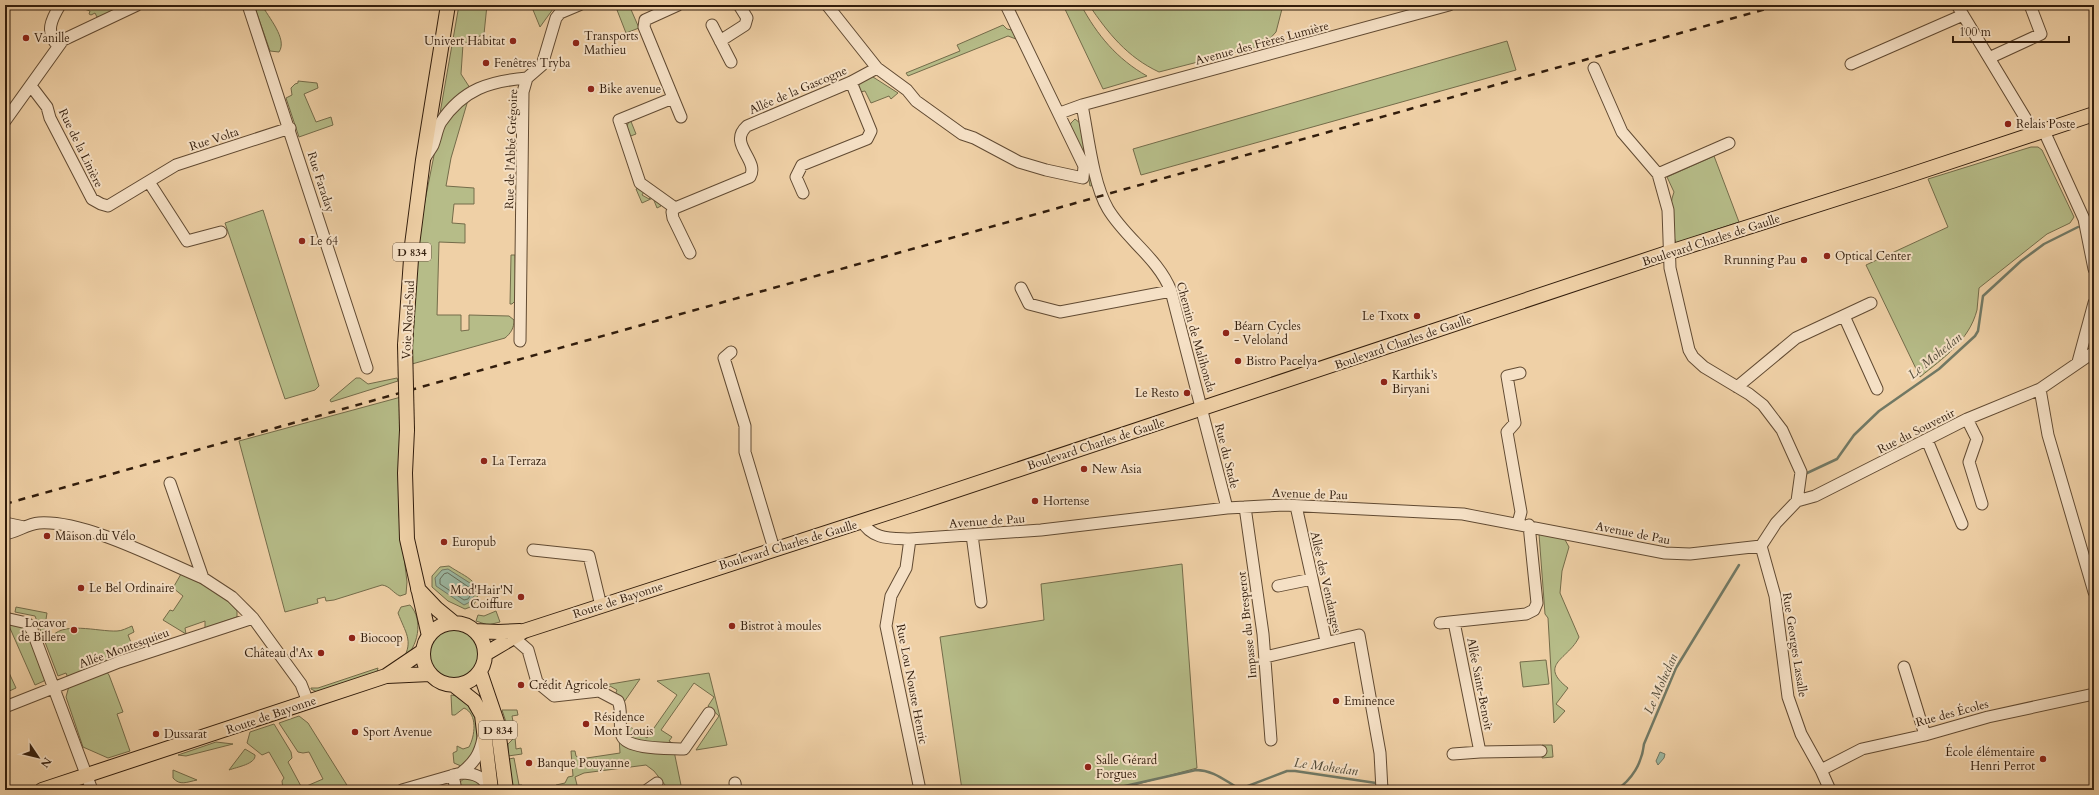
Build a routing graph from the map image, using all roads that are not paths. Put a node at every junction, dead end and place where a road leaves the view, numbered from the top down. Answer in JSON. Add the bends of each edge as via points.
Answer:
{"nodes":[{"id":1,"x":137,"y":5,"type":"edge"},
{"id":2,"x":248,"y":5,"type":"edge"},
{"id":3,"x":448,"y":5,"type":"edge"},
{"id":4,"x":578,"y":5,"type":"edge"},
{"id":5,"x":678,"y":5,"type":"edge"},
{"id":6,"x":739,"y":5,"type":"edge"},
{"id":7,"x":827,"y":5,"type":"edge"},
{"id":8,"x":1006,"y":5,"type":"edge"},
{"id":9,"x":1449,"y":5,"type":"edge"},
{"id":10,"x":1956,"y":5,"type":"edge"},
{"id":11,"x":2030,"y":5,"type":"edge"},
{"id":12,"x":55,"y":8,"type":"edge"},
{"id":13,"x":1962,"y":15,"type":"junction"},
{"id":14,"x":712,"y":25,"type":"dead end"},
{"id":15,"x":720,"y":41,"type":"junction"},
{"id":16,"x":58,"y":46,"type":"junction"},
{"id":17,"x":1989,"y":58,"type":"junction"},
{"id":18,"x":731,"y":62,"type":"dead end"},
{"id":19,"x":1851,"y":64,"type":"dead end"},
{"id":20,"x":877,"y":68,"type":"junction"},
{"id":21,"x":1594,"y":68,"type":"dead end"},
{"id":22,"x":528,"y":78,"type":"junction"},
{"id":23,"x":851,"y":82,"type":"junction"},
{"id":24,"x":31,"y":86,"type":"junction"},
{"id":25,"x":673,"y":98,"type":"junction"},
{"id":26,"x":1082,"y":105,"type":"junction"},
{"id":27,"x":1057,"y":108,"type":"junction"},
{"id":28,"x":2094,"y":114,"type":"edge"},
{"id":29,"x":681,"y":117,"type":"dead end"},
{"id":30,"x":5,"y":121,"type":"edge"},
{"id":31,"x":290,"y":128,"type":"junction"},
{"id":32,"x":2039,"y":132,"type":"junction"},
{"id":33,"x":1729,"y":143,"type":"dead end"},
{"id":34,"x":423,"y":160,"type":"junction"},
{"id":35,"x":1658,"y":174,"type":"junction"},
{"id":36,"x":149,"y":182,"type":"junction"},
{"id":37,"x":802,"y":193,"type":"dead end"},
{"id":38,"x":675,"y":208,"type":"junction"},
{"id":39,"x":221,"y":232,"type":"dead end"},
{"id":40,"x":1670,"y":252,"type":"junction"},
{"id":41,"x":690,"y":253,"type":"dead end"},
{"id":42,"x":2094,"y":269,"type":"edge"},
{"id":43,"x":1021,"y":288,"type":"dead end"},
{"id":44,"x":1171,"y":291,"type":"junction"},
{"id":45,"x":1871,"y":303,"type":"dead end"},
{"id":46,"x":2094,"y":303,"type":"edge"},
{"id":47,"x":1844,"y":316,"type":"junction"},
{"id":48,"x":520,"y":341,"type":"dead end"},
{"id":49,"x":731,"y":352,"type":"dead end"},
{"id":50,"x":2094,"y":352,"type":"edge"},
{"id":51,"x":2078,"y":362,"type":"junction"},
{"id":52,"x":367,"y":368,"type":"dead end"},
{"id":53,"x":1520,"y":374,"type":"dead end"},
{"id":54,"x":1737,"y":387,"type":"junction"},
{"id":55,"x":1877,"y":389,"type":"dead end"},
{"id":56,"x":2040,"y":389,"type":"junction"},
{"id":57,"x":1202,"y":409,"type":"junction"},
{"id":58,"x":1967,"y":419,"type":"junction"},
{"id":59,"x":1927,"y":440,"type":"junction"},
{"id":60,"x":170,"y":483,"type":"dead end"},
{"id":61,"x":1797,"y":501,"type":"junction"},
{"id":62,"x":1982,"y":504,"type":"dead end"},
{"id":63,"x":1296,"y":506,"type":"junction"},
{"id":64,"x":1245,"y":507,"type":"junction"},
{"id":65,"x":1227,"y":508,"type":"junction"},
{"id":66,"x":862,"y":522,"type":"junction"},
{"id":67,"x":5,"y":523,"type":"edge"},
{"id":68,"x":1524,"y":524,"type":"junction"},
{"id":69,"x":1962,"y":524,"type":"dead end"},
{"id":70,"x":24,"y":527,"type":"junction"},
{"id":71,"x":5,"y":534,"type":"edge"},
{"id":72,"x":972,"y":535,"type":"junction"},
{"id":73,"x":910,"y":539,"type":"junction"},
{"id":74,"x":1761,"y":546,"type":"junction"},
{"id":75,"x":774,"y":549,"type":"junction"},
{"id":76,"x":533,"y":550,"type":"dead end"},
{"id":77,"x":712,"y":569,"type":"joint"},
{"id":78,"x":203,"y":578,"type":"junction"},
{"id":79,"x":1312,"y":579,"type":"junction"},
{"id":80,"x":1278,"y":586,"type":"dead end"},
{"id":81,"x":418,"y":589,"type":"junction"},
{"id":82,"x":2094,"y":592,"type":"edge"},
{"id":83,"x":981,"y":602,"type":"dead end"},
{"id":84,"x":601,"y":606,"type":"junction"},
{"id":85,"x":5,"y":618,"type":"edge"},
{"id":86,"x":252,"y":618,"type":"junction"},
{"id":87,"x":1454,"y":622,"type":"junction"},
{"id":88,"x":454,"y":623,"type":"junction"},
{"id":89,"x":1440,"y":623,"type":"dead end"},
{"id":90,"x":475,"y":631,"type":"junction"},
{"id":91,"x":519,"y":634,"type":"junction"},
{"id":92,"x":429,"y":636,"type":"junction"},
{"id":93,"x":1326,"y":641,"type":"junction"},
{"id":94,"x":423,"y":651,"type":"junction"},
{"id":95,"x":485,"y":654,"type":"junction"},
{"id":96,"x":1265,"y":657,"type":"junction"},
{"id":97,"x":1904,"y":667,"type":"dead end"},
{"id":98,"x":480,"y":672,"type":"junction"},
{"id":99,"x":430,"y":674,"type":"junction"},
{"id":100,"x":386,"y":676,"type":"junction"},
{"id":101,"x":455,"y":686,"type":"junction"},
{"id":102,"x":55,"y":687,"type":"junction"},
{"id":103,"x":2094,"y":694,"type":"edge"},
{"id":104,"x":308,"y":702,"type":"junction"},
{"id":105,"x":5,"y":707,"type":"edge"},
{"id":106,"x":709,"y":713,"type":"dead end"},
{"id":107,"x":485,"y":728,"type":"junction"},
{"id":108,"x":1925,"y":735,"type":"junction"},
{"id":109,"x":1271,"y":740,"type":"dead end"},
{"id":110,"x":1541,"y":751,"type":"dead end"},
{"id":111,"x":1480,"y":752,"type":"junction"},
{"id":112,"x":1453,"y":754,"type":"dead end"},
{"id":113,"x":1822,"y":770,"type":"junction"},
{"id":114,"x":457,"y":774,"type":"junction"},
{"id":115,"x":87,"y":775,"type":"junction"},
{"id":116,"x":657,"y":783,"type":"dead end"},
{"id":117,"x":42,"y":790,"type":"edge"},
{"id":118,"x":92,"y":790,"type":"edge"},
{"id":119,"x":402,"y":790,"type":"edge"},
{"id":120,"x":456,"y":790,"type":"edge"},
{"id":121,"x":491,"y":790,"type":"edge"},
{"id":122,"x":506,"y":790,"type":"edge"},
{"id":123,"x":647,"y":790,"type":"edge"},
{"id":124,"x":920,"y":790,"type":"edge"},
{"id":125,"x":1382,"y":790,"type":"edge"},
{"id":126,"x":1830,"y":790,"type":"edge"}],
"edges":[{"from":1,"to":16,"type":"street","via":[[72,34]]},
{"from":2,"to":31,"type":"street","name":"Rue Faraday"},
{"from":3,"to":34,"type":"main road","name":"Voie Nord-Sud","number":"D 834"},
{"from":4,"to":22,"type":"street","via":[[560,13],[556,18],[542,65]]},
{"from":5,"to":25,"type":"street","via":[[645,20],[644,27]]},
{"from":6,"to":15,"type":"street","via":[[747,18],[745,26]]},
{"from":7,"to":20,"type":"street"},
{"from":8,"to":27,"type":"street"},
{"from":9,"to":26,"type":"street","name":"Avenue des Frères Lumière"},
{"from":10,"to":13,"type":"street"},
{"from":11,"to":17,"type":"street","via":[[2040,34]]},
{"from":12,"to":16,"type":"street","via":[[50,30],[51,38]]},
{"from":13,"to":17,"type":"street"},
{"from":13,"to":19,"type":"street"},
{"from":14,"to":15,"type":"street"},
{"from":15,"to":18,"type":"street"},
{"from":16,"to":24,"type":"street"},
{"from":17,"to":32,"type":"street"},
{"from":20,"to":23,"type":"street","name":"Allée de la Gascogne"},
{"from":20,"to":27,"type":"street","via":[[908,90],[916,101],[962,134],[1019,162],[1083,178],[1084,166]]},
{"from":21,"to":35,"type":"street","via":[[1622,132]]},
{"from":22,"to":34,"type":"street","name":"Rue de l'Abbé Grégoire","via":[[502,80],[480,86],[459,100],[440,123],[432,146]]},
{"from":22,"to":48,"type":"street","name":"Rue de l'Abbé Grégoire","via":[[524,92]]},
{"from":23,"to":37,"type":"street","via":[[870,134],[867,139],[802,165],[796,176]]},
{"from":23,"to":38,"type":"street","name":"Allée de la Gascogne","via":[[747,126],[740,135],[740,141],[752,169],[750,177]]},
{"from":24,"to":30,"type":"street"},
{"from":24,"to":36,"type":"street","name":"Rue de la Linière","via":[[47,106],[50,118],[92,199],[108,206]]},
{"from":25,"to":29,"type":"street"},
{"from":25,"to":38,"type":"street","via":[[619,120],[640,183]]},
{"from":26,"to":27,"type":"street"},
{"from":26,"to":44,"type":"street","name":"Chemin de Malihonda","via":[[1097,180],[1108,209],[1155,264]]},
{"from":28,"to":32,"type":"main road","name":"Boulevard Charles de Gaulle"},
{"from":31,"to":36,"type":"street","name":"Rue Volta","via":[[176,165]]},
{"from":31,"to":52,"type":"street","name":"Rue Faraday"},
{"from":32,"to":40,"type":"main road","name":"Boulevard Charles de Gaulle"},
{"from":32,"to":42,"type":"street","via":[[2084,219]]},
{"from":33,"to":35,"type":"street"},
{"from":34,"to":81,"type":"main road","name":"Voie Nord-Sud","number":"D 834","bridge":true,"via":[[412,245],[406,345],[407,539]]},
{"from":35,"to":40,"type":"street","via":[[1668,210]]},
{"from":36,"to":39,"type":"street","via":[[187,241]]},
{"from":38,"to":41,"type":"street","via":[[672,212],[673,218]]},
{"from":40,"to":54,"type":"street","via":[[1670,268],[1689,350],[1704,367]]},
{"from":40,"to":57,"type":"main road","name":"Boulevard Charles de Gaulle"},
{"from":43,"to":44,"type":"street","via":[[1029,304],[1060,312]]},
{"from":44,"to":57,"type":"street","name":"Chemin de Malihonda"},
{"from":45,"to":47,"type":"street"},
{"from":46,"to":51,"type":"street"},
{"from":47,"to":54,"type":"street","via":[[1796,338]]},
{"from":47,"to":55,"type":"street"},
{"from":49,"to":75,"type":"street","via":[[724,358],[745,426],[745,452]]},
{"from":50,"to":51,"type":"street","name":"Rue du Souvenir"},
{"from":51,"to":56,"type":"street","name":"Rue du Souvenir"},
{"from":53,"to":68,"type":"street","via":[[1507,376],[1514,423],[1506,432]]},
{"from":54,"to":61,"type":"street","via":[[1763,405],[1782,430],[1801,472]]},
{"from":56,"to":58,"type":"street","name":"Rue du Souvenir"},
{"from":56,"to":82,"type":"street","via":[[2048,434]]},
{"from":57,"to":65,"type":"street","name":"Rue du Stade"},
{"from":57,"to":66,"type":"main road","name":"Boulevard Charles de Gaulle"},
{"from":58,"to":59,"type":"street","name":"Rue du Souvenir"},
{"from":58,"to":62,"type":"street","via":[[1977,439],[1969,462]]},
{"from":59,"to":61,"type":"street","name":"Rue du Souvenir","via":[[1815,496]]},
{"from":59,"to":69,"type":"street"},
{"from":60,"to":78,"type":"street"},
{"from":61,"to":74,"type":"street","via":[[1776,523]]},
{"from":63,"to":64,"type":"street","name":"Avenue de Pau"},
{"from":63,"to":68,"type":"street","name":"Avenue de Pau","via":[[1435,511]]},
{"from":63,"to":79,"type":"street","name":"Allée des Vendanges"},
{"from":64,"to":65,"type":"street","name":"Avenue de Pau"},
{"from":64,"to":96,"type":"street","name":"Impasse du Bresperot"},
{"from":65,"to":72,"type":"street","name":"Avenue de Pau","via":[[1041,530]]},
{"from":66,"to":73,"type":"street","name":"Avenue de Pau","via":[[874,535]]},
{"from":66,"to":75,"type":"main road","name":"Boulevard Charles de Gaulle"},
{"from":67,"to":70,"type":"street"},
{"from":68,"to":74,"type":"street","name":"Avenue de Pau","via":[[1665,553],[1690,554]]},
{"from":68,"to":87,"type":"street","via":[[1537,603],[1534,610],[1526,614]]},
{"from":70,"to":71,"type":"street"},
{"from":70,"to":78,"type":"street","via":[[44,523],[84,529]]},
{"from":72,"to":73,"type":"street","name":"Avenue de Pau"},
{"from":72,"to":83,"type":"street"},
{"from":73,"to":124,"type":"street","name":"Rue Lou Nouste Henric","via":[[906,568],[891,596],[886,626]]},
{"from":74,"to":113,"type":"street","name":"Rue Georges Lassalle","via":[[1775,596],[1788,697],[1801,734]]},
{"from":75,"to":77,"type":"main road","name":"Boulevard Charles de Gaulle"},
{"from":76,"to":84,"type":"street","via":[[589,556]]},
{"from":77,"to":84,"type":"main road","name":"Route de Bayonne"},
{"from":78,"to":86,"type":"street","via":[[224,591]]},
{"from":79,"to":80,"type":"street"},
{"from":79,"to":93,"type":"street","name":"Allée des Vendanges"},
{"from":81,"to":88,"type":"main road"},
{"from":81,"to":92,"type":"main road","name":"Voie Nord-Sud","number":"D 834"},
{"from":84,"to":91,"type":"main road","name":"Route de Bayonne"},
{"from":85,"to":102,"type":"street","via":[[30,626]]},
{"from":86,"to":102,"type":"street","name":"Allée Montesquieu","via":[[119,662]]},
{"from":86,"to":104,"type":"street","via":[[300,684]]},
{"from":87,"to":89,"type":"street"},
{"from":87,"to":111,"type":"street","name":"Allée Saint-Benoît"},
{"from":88,"to":90,"type":"main road","via":[[466,625]]},
{"from":88,"to":92,"type":"main road","via":[[444,624]]},
{"from":90,"to":91,"type":"main road","name":"Route de Bayonne"},
{"from":90,"to":95,"type":"main road","via":[[482,642]]},
{"from":91,"to":95,"type":"main road","name":"Route de Bayonne"},
{"from":91,"to":106,"type":"street","via":[[528,650],[537,682],[554,696],[599,691],[618,701],[622,736],[634,745],[684,749]]},
{"from":92,"to":94,"type":"main road"},
{"from":93,"to":96,"type":"street"},
{"from":93,"to":125,"type":"street","name":"Allée des Vendanges","via":[[1359,635],[1380,753]]},
{"from":94,"to":99,"type":"main road","via":[[424,663]]},
{"from":94,"to":100,"type":"main road","name":"Route de Bayonne"},
{"from":95,"to":98,"type":"main road"},
{"from":96,"to":109,"type":"street","name":"Impasse du Bresperot"},
{"from":97,"to":108,"type":"street"},
{"from":98,"to":101,"type":"main road","via":[[474,679]]},
{"from":98,"to":122,"type":"main road","number":"D 834","via":[[497,722]]},
{"from":99,"to":100,"type":"main road","name":"Route de Bayonne"},
{"from":99,"to":101,"type":"main road","via":[[437,681]]},
{"from":100,"to":104,"type":"main road","name":"Route de Bayonne"},
{"from":101,"to":107,"type":"main road","number":"D 834","via":[[474,702]]},
{"from":102,"to":105,"type":"street","name":"Allée Montesquieu"},
{"from":102,"to":115,"type":"street"},
{"from":103,"to":108,"type":"street","name":"Rue des Écoles","via":[[1988,717]]},
{"from":104,"to":115,"type":"main road","name":"Route de Bayonne"},
{"from":107,"to":114,"type":"street","via":[[478,754],[470,766]]},
{"from":107,"to":121,"type":"main road","number":"D 834"},
{"from":108,"to":113,"type":"street","name":"Rue des Écoles","via":[[1862,749]]},
{"from":110,"to":111,"type":"street"},
{"from":111,"to":112,"type":"street"},
{"from":113,"to":126,"type":"street","name":"Rue Georges Lassalle"},
{"from":114,"to":119,"type":"street"},
{"from":114,"to":120,"type":"street"},
{"from":114,"to":121,"type":"street","via":[[471,773],[479,776]]},
{"from":115,"to":117,"type":"main road","name":"Route de Bayonne"},
{"from":115,"to":118,"type":"street"},
{"from":116,"to":123,"type":"street"}]}
